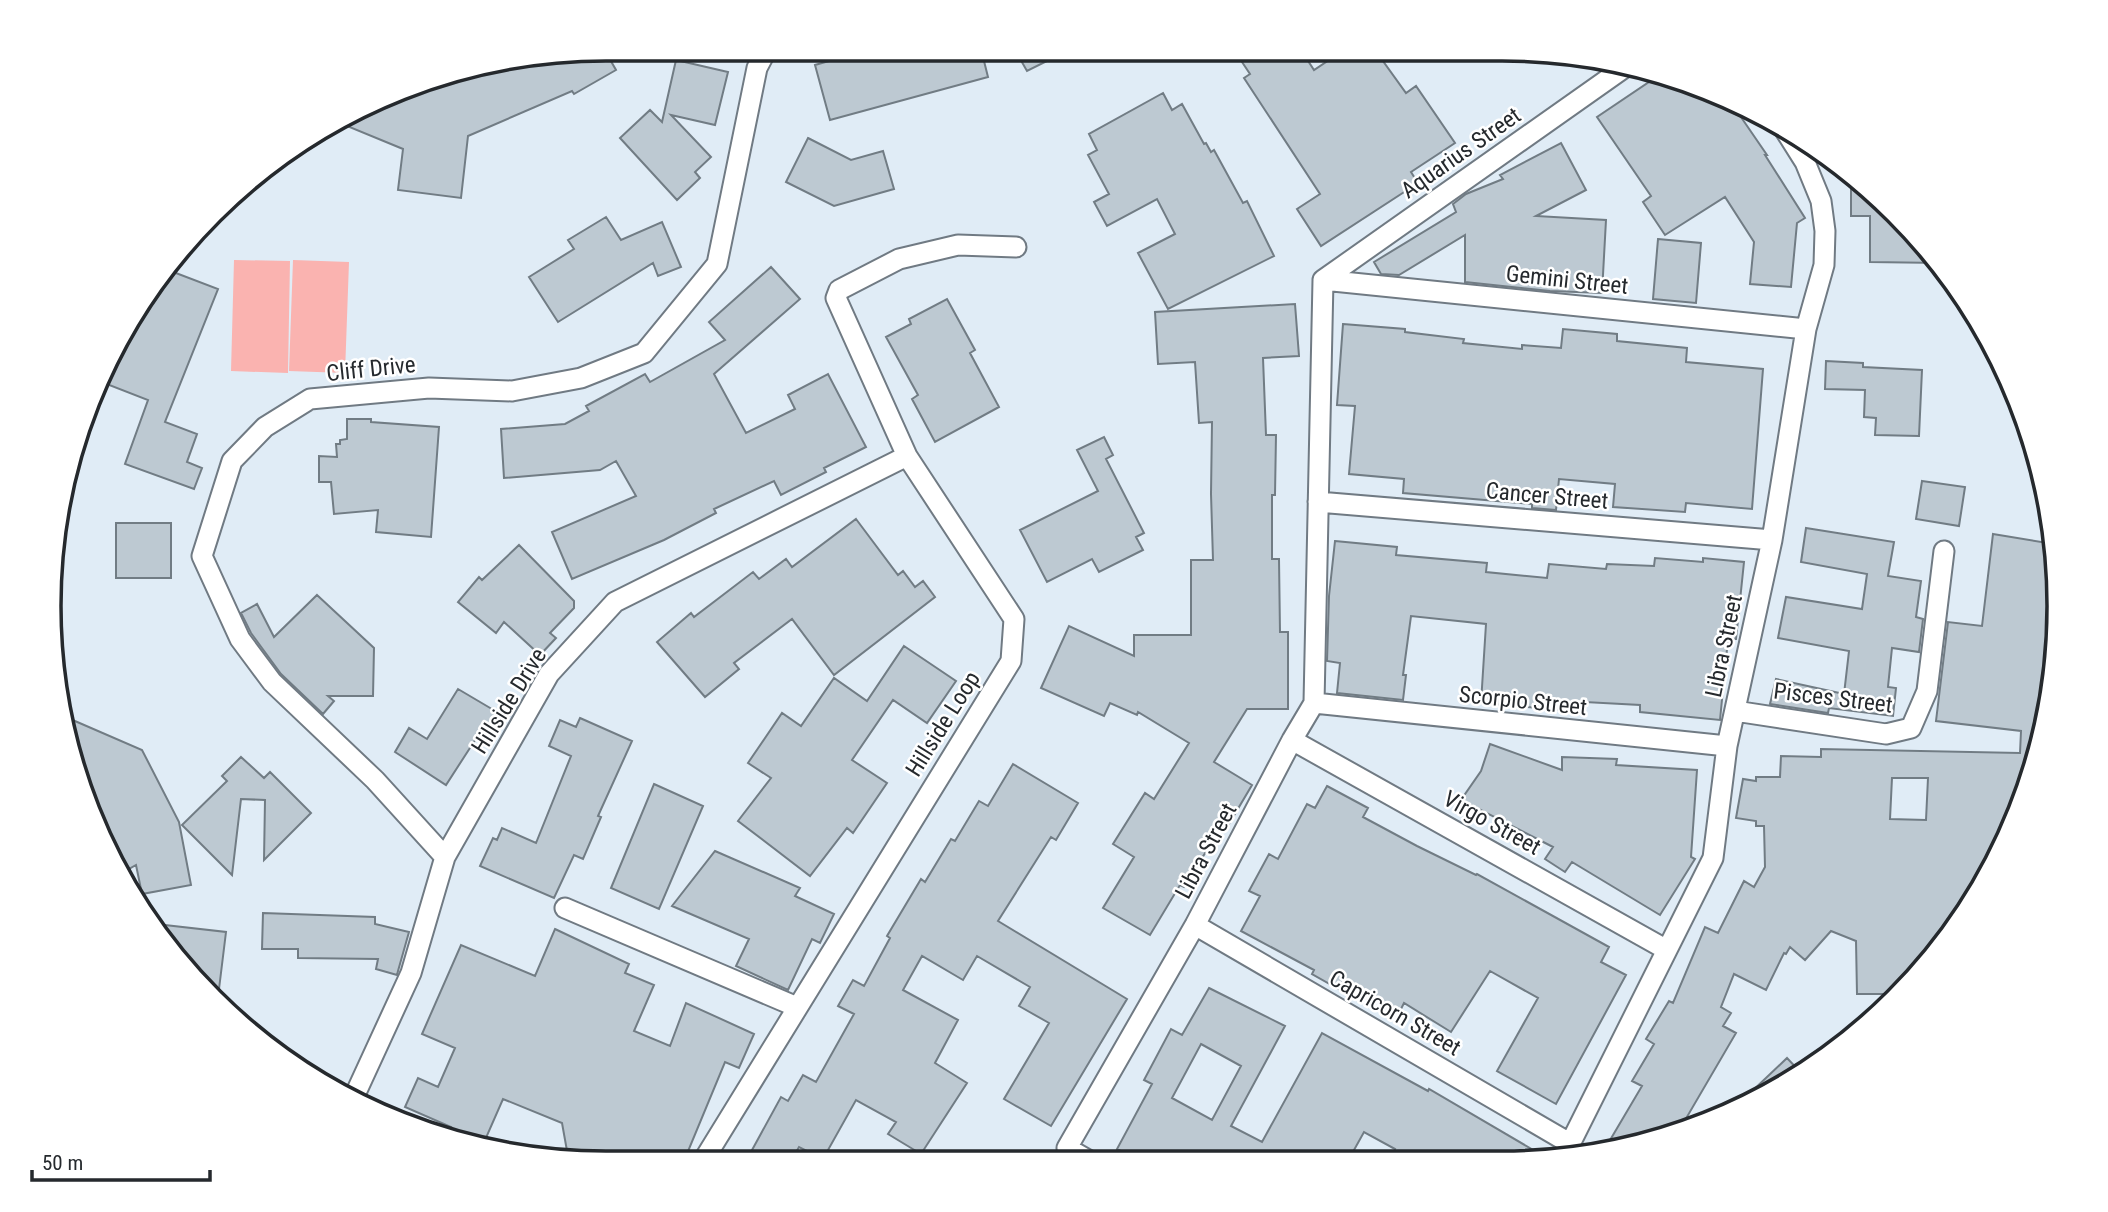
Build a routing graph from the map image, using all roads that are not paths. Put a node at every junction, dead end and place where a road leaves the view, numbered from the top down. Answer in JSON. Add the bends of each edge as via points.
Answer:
{"nodes":[{"id":1,"x":760,"y":61,"type":"edge"},
{"id":2,"x":1616,"y":74,"type":"edge"},
{"id":3,"x":1796,"y":147,"type":"edge"},
{"id":4,"x":1016,"y":247,"type":"dead end"},
{"id":5,"x":1323,"y":280,"type":"junction"},
{"id":6,"x":1807,"y":329,"type":"junction"},
{"id":7,"x":907,"y":456,"type":"junction"},
{"id":8,"x":1318,"y":502,"type":"junction"},
{"id":9,"x":1772,"y":540,"type":"junction"},
{"id":10,"x":1944,"y":551,"type":"dead end"},
{"id":11,"x":1314,"y":703,"type":"junction"},
{"id":12,"x":1735,"y":711,"type":"junction"},
{"id":13,"x":1292,"y":740,"type":"junction"},
{"id":14,"x":1727,"y":746,"type":"junction"},
{"id":15,"x":445,"y":857,"type":"junction"},
{"id":16,"x":565,"y":908,"type":"dead end"},
{"id":17,"x":1195,"y":925,"type":"junction"},
{"id":18,"x":1667,"y":950,"type":"junction"},
{"id":19,"x":797,"y":1007,"type":"junction"},
{"id":20,"x":357,"y":1091,"type":"edge"},
{"id":21,"x":1569,"y":1146,"type":"edge"},
{"id":22,"x":1561,"y":1147,"type":"edge"},
{"id":23,"x":710,"y":1151,"type":"edge"},
{"id":24,"x":1072,"y":1151,"type":"edge"}],
"edges":[{"from":1,"to":15,"type":"street","name":"Cliff Drive","via":[[717,264],[644,353],[581,378],[512,391],[429,387],[310,399],[265,427],[232,461],[202,556],[240,639],[272,682],[375,780]]},
{"from":2,"to":5,"type":"street","name":"Aquarius Street"},
{"from":3,"to":6,"type":"street","name":"Libra Street","via":[[1821,201],[1825,231],[1824,265]]},
{"from":4,"to":7,"type":"street","name":"Hillside Loop","via":[[958,245],[899,259],[839,290],[836,298]]},
{"from":5,"to":6,"type":"street","name":"Gemini Street"},
{"from":5,"to":8,"type":"street","name":"Libra Street"},
{"from":6,"to":9,"type":"street","name":"Libra Street"},
{"from":7,"to":15,"type":"street","name":"Hillside Drive","via":[[615,602],[549,674]]},
{"from":7,"to":19,"type":"street","name":"Hillside Loop","via":[[1014,618],[1011,661]]},
{"from":8,"to":9,"type":"street","name":"Cancer Street"},
{"from":8,"to":11,"type":"street","name":"Libra Street"},
{"from":9,"to":12,"type":"street","name":"Libra Street"},
{"from":10,"to":12,"type":"street","name":"Pisces Street","via":[[1927,691],[1911,728],[1886,734]]},
{"from":11,"to":13,"type":"street","name":"Libra Street"},
{"from":11,"to":14,"type":"street","name":"Scorpio Street"},
{"from":12,"to":14,"type":"street","name":"Libra Street"},
{"from":13,"to":17,"type":"street","name":"Libra Street"},
{"from":13,"to":18,"type":"street","name":"Virgo Street"},
{"from":14,"to":18,"type":"street","name":"Libra Street","via":[[1713,858]]},
{"from":15,"to":20,"type":"street","name":"Hillside Drive","via":[[411,974]]},
{"from":16,"to":19,"type":"street"},
{"from":17,"to":22,"type":"street","name":"Capricorn Street"},
{"from":17,"to":24,"type":"street","name":"Libra Street","via":[[1067,1148]]},
{"from":18,"to":21,"type":"street","name":"Libra Street"},
{"from":19,"to":23,"type":"street","name":"Hillside Loop"}]}
